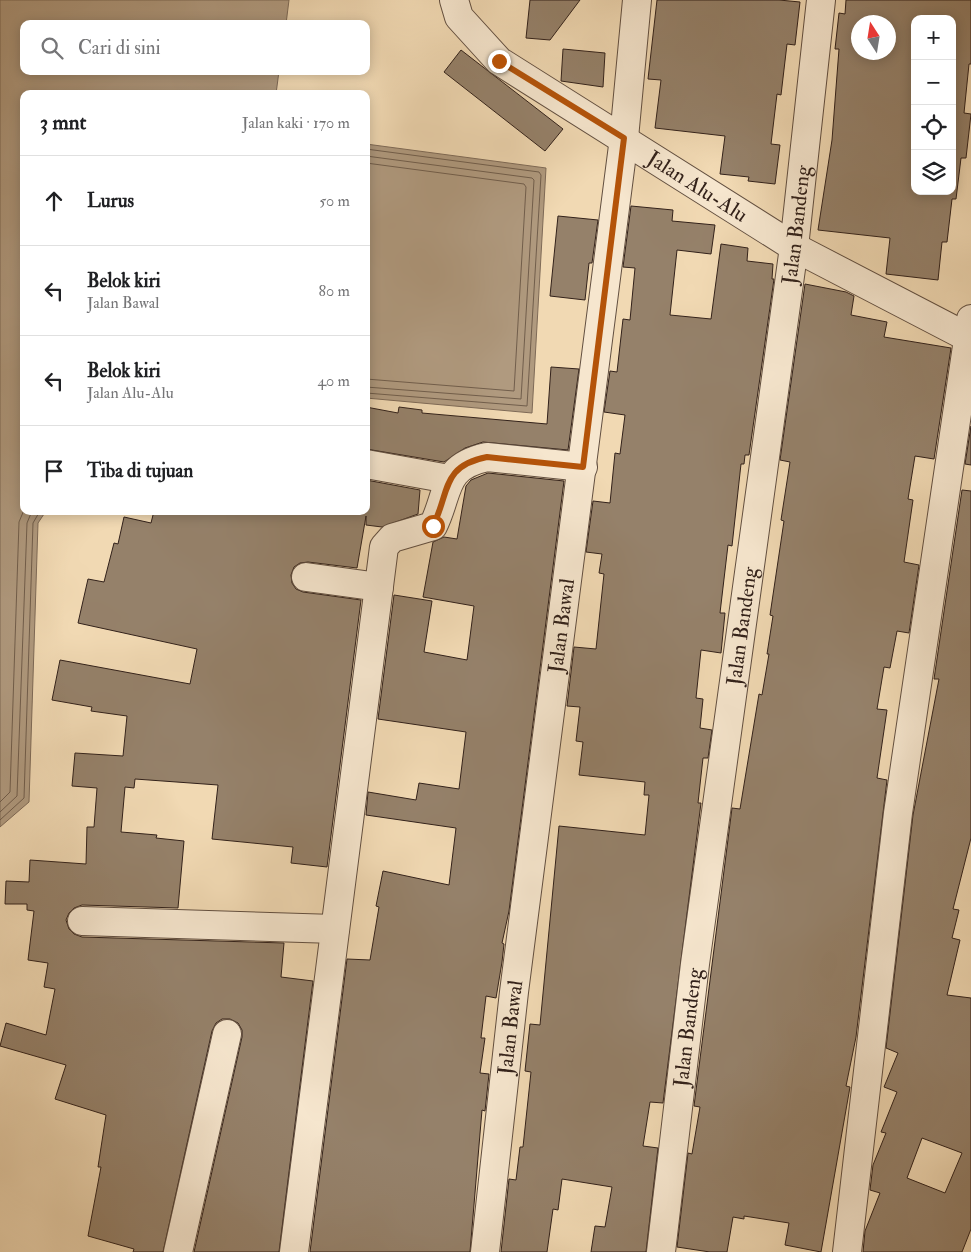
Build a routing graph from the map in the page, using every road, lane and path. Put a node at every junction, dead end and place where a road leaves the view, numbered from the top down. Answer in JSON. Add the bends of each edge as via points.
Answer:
{"nodes":[{"id":1,"x":454,"y":0,"type":"edge"},
{"id":2,"x":637,"y":0,"type":"edge"},
{"id":3,"x":821,"y":0,"type":"edge"},
{"id":4,"x":624,"y":138,"type":"junction"},
{"id":5,"x":794,"y":247,"type":"junction"},
{"id":6,"x":970,"y":332,"type":"edge"},
{"id":7,"x":370,"y":465,"type":"edge"},
{"id":8,"x":583,"y":467,"type":"junction"},
{"id":9,"x":449,"y":479,"type":"junction"},
{"id":10,"x":306,"y":577,"type":"dead end"},
{"id":11,"x":379,"y":587,"type":"junction"},
{"id":12,"x":82,"y":921,"type":"dead end"},
{"id":13,"x":335,"y":929,"type":"junction"},
{"id":14,"x":227,"y":1034,"type":"dead end"},
{"id":15,"x":178,"y":1252,"type":"edge"},
{"id":16,"x":294,"y":1252,"type":"edge"},
{"id":17,"x":485,"y":1252,"type":"edge"},
{"id":18,"x":661,"y":1252,"type":"edge"},
{"id":19,"x":846,"y":1252,"type":"edge"}],
"edges":[{"from":1,"to":4,"type":"street","name":"Jalan Alu-Alu","via":[[459,17],[499,61]]},
{"from":2,"to":4,"type":"street","name":"Jalan Bawal"},
{"from":3,"to":5,"type":"street","name":"Jalan Bandeng"},
{"from":4,"to":5,"type":"street","name":"Jalan Alu-Alu"},
{"from":4,"to":8,"type":"street","name":"Jalan Bawal"},
{"from":5,"to":6,"type":"street","name":"Jalan Alu-Alu"},
{"from":5,"to":18,"type":"street","name":"Jalan Bandeng","via":[[695,964]]},
{"from":6,"to":19,"type":"street","via":[[898,813]]},
{"from":7,"to":9,"type":"street"},
{"from":8,"to":9,"type":"street","via":[[487,457],[464,464]]},
{"from":8,"to":17,"type":"street","name":"Jalan Bawal","via":[[514,992]]},
{"from":9,"to":11,"type":"street","via":[[433,526],[387,542]]},
{"from":10,"to":11,"type":"street"},
{"from":11,"to":13,"type":"street"},
{"from":12,"to":13,"type":"street"},
{"from":13,"to":16,"type":"street"},
{"from":14,"to":15,"type":"street"}]}
